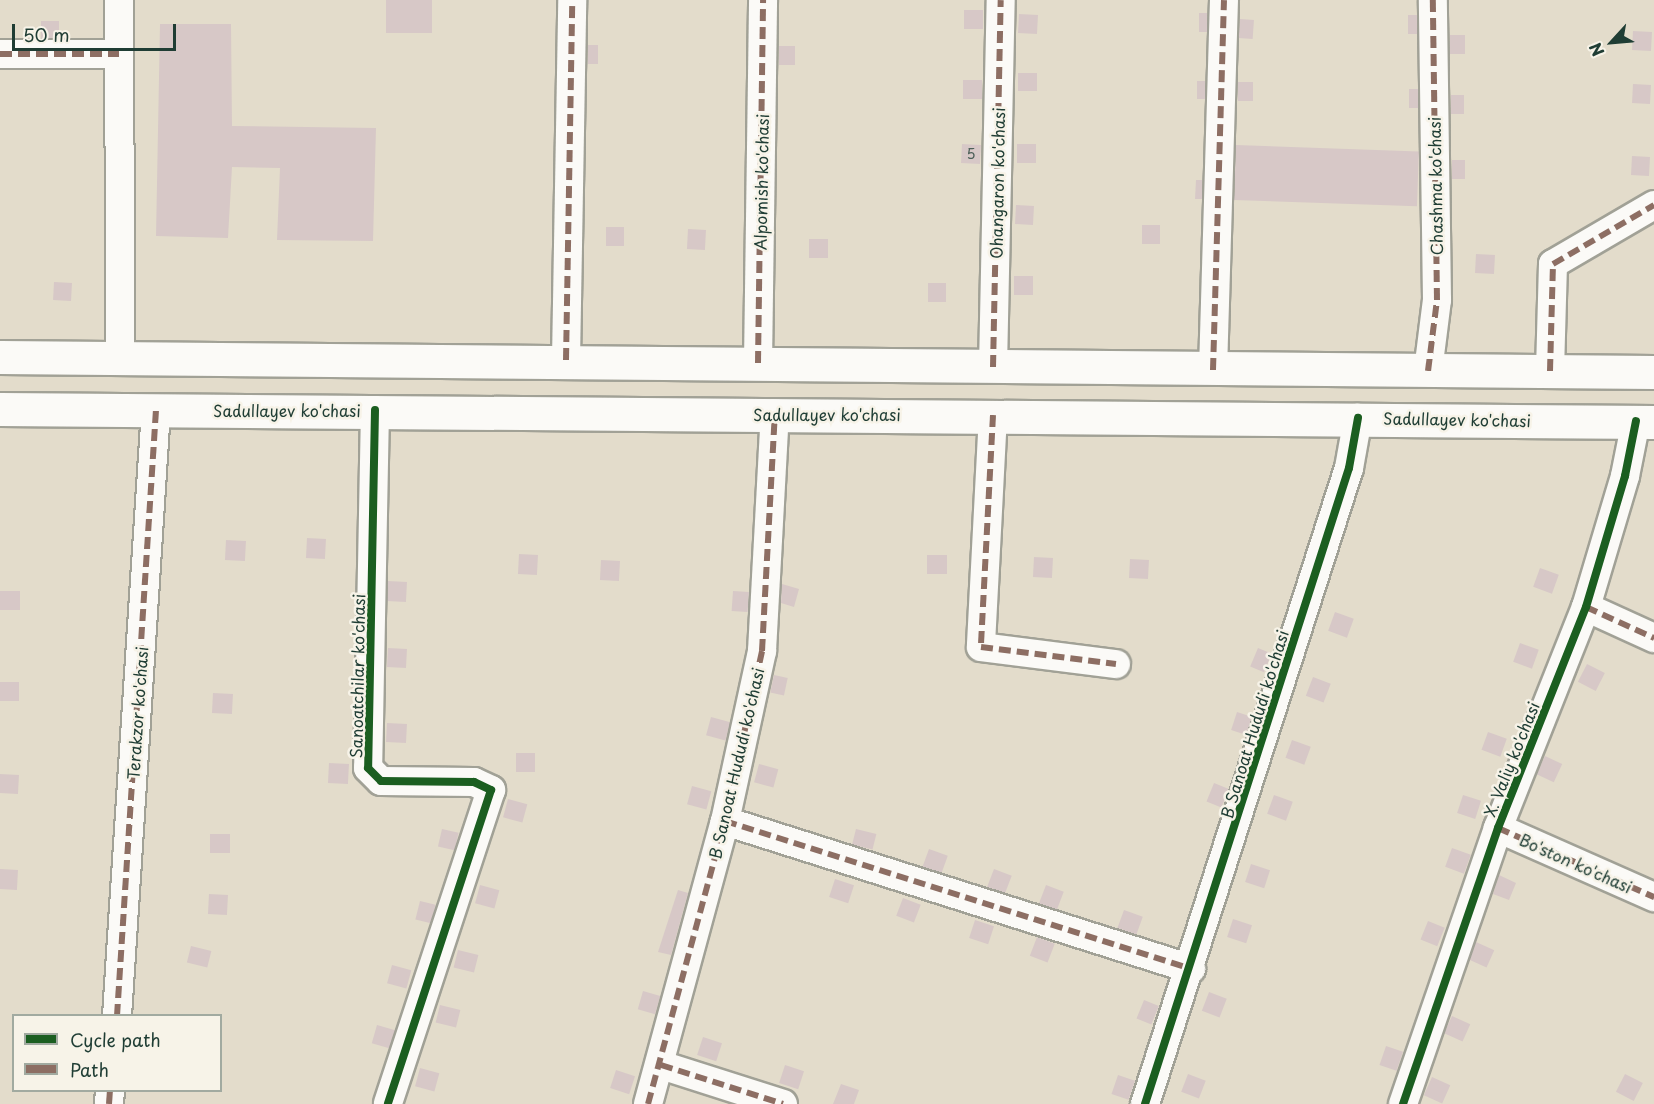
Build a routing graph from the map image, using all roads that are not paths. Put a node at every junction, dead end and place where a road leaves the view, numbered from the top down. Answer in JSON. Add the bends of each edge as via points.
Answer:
{"nodes":[{"id":1,"x":119,"y":0,"type":"edge"},
{"id":2,"x":572,"y":0,"type":"edge"},
{"id":3,"x":763,"y":0,"type":"edge"},
{"id":4,"x":1001,"y":0,"type":"edge"},
{"id":5,"x":1224,"y":0,"type":"edge"},
{"id":6,"x":1433,"y":0,"type":"edge"},
{"id":7,"x":0,"y":54,"type":"edge"},
{"id":8,"x":119,"y":54,"type":"junction"},
{"id":9,"x":1654,"y":205,"type":"edge"},
{"id":10,"x":0,"y":357,"type":"edge"},
{"id":11,"x":120,"y":358,"type":"junction"},
{"id":12,"x":566,"y":360,"type":"junction"},
{"id":13,"x":758,"y":363,"type":"junction"},
{"id":14,"x":993,"y":367,"type":"junction"},
{"id":15,"x":1213,"y":370,"type":"junction"},
{"id":16,"x":1428,"y":371,"type":"junction"},
{"id":17,"x":1550,"y":371,"type":"junction"},
{"id":18,"x":1654,"y":372,"type":"edge"},
{"id":19,"x":0,"y":409,"type":"edge"},
{"id":20,"x":156,"y":410,"type":"junction"},
{"id":21,"x":375,"y":410,"type":"junction"},
{"id":22,"x":775,"y":413,"type":"junction"},
{"id":23,"x":993,"y":415,"type":"junction"},
{"id":24,"x":1358,"y":418,"type":"junction"},
{"id":25,"x":1645,"y":422,"type":"edge"},
{"id":26,"x":1586,"y":607,"type":"junction"},
{"id":27,"x":1654,"y":638,"type":"edge"},
{"id":28,"x":1116,"y":664,"type":"dead end"},
{"id":29,"x":725,"y":821,"type":"junction"},
{"id":30,"x":1498,"y":828,"type":"junction"},
{"id":31,"x":1654,"y":897,"type":"edge"},
{"id":32,"x":1191,"y":969,"type":"junction"},
{"id":33,"x":117,"y":1014,"type":"edge"},
{"id":34,"x":661,"y":1065,"type":"junction"},
{"id":35,"x":388,"y":1104,"type":"edge"},
{"id":36,"x":648,"y":1104,"type":"edge"},
{"id":37,"x":783,"y":1104,"type":"edge"},
{"id":38,"x":1145,"y":1104,"type":"edge"},
{"id":39,"x":1403,"y":1104,"type":"edge"}],
"edges":[{"from":1,"to":8,"type":"street"},
{"from":2,"to":12,"type":"street"},
{"from":3,"to":13,"type":"street","name":"Alpomish ko'chasi"},
{"from":4,"to":14,"type":"street","name":"Ohangaron ko'chasi"},
{"from":5,"to":15,"type":"street"},
{"from":6,"to":16,"type":"street","name":"Chashma ko'chasi","via":[[1437,300]]},
{"from":7,"to":8,"type":"street"},
{"from":8,"to":11,"type":"street"},
{"from":9,"to":17,"type":"street","via":[[1552,264]]},
{"from":10,"to":11,"type":"main road"},
{"from":11,"to":12,"type":"main road"},
{"from":12,"to":13,"type":"main road"},
{"from":13,"to":14,"type":"main road"},
{"from":14,"to":15,"type":"main road"},
{"from":15,"to":16,"type":"main road"},
{"from":16,"to":17,"type":"main road"},
{"from":17,"to":18,"type":"main road"},
{"from":19,"to":20,"type":"main road","name":"Sadullayev ko'chasi"},
{"from":20,"to":21,"type":"main road","name":"Sadullayev ko'chasi"},
{"from":20,"to":33,"type":"street","name":"Terakzor ko'chasi"},
{"from":21,"to":22,"type":"main road","name":"Sadullayev ko'chasi"},
{"from":21,"to":35,"type":"street","name":"Sanoatchilar ko'chasi","via":[[368,768],[381,781],[485,784],[491,796]]},
{"from":22,"to":23,"type":"main road","name":"Sadullayev ko'chasi"},
{"from":22,"to":29,"type":"street","name":"B Sanoat Hududi ko'chasi","via":[[762,651]]},
{"from":23,"to":24,"type":"main road","name":"Sadullayev ko'chasi"},
{"from":23,"to":28,"type":"street","via":[[981,647]]},
{"from":24,"to":25,"type":"main road","name":"Sadullayev ko'chasi"},
{"from":24,"to":32,"type":"street","name":"B Sanoat Hududi ko'chasi","via":[[1349,468]]},
{"from":25,"to":26,"type":"street","name":"X. Valiy ko'chasi"},
{"from":26,"to":27,"type":"street"},
{"from":26,"to":30,"type":"street","name":"X. Valiy ko'chasi"},
{"from":29,"to":32,"type":"street"},
{"from":29,"to":34,"type":"street","name":"B Sanoat Hududi ko'chasi"},
{"from":30,"to":31,"type":"street","name":"Bo'ston ko'chasi"},
{"from":30,"to":39,"type":"street","name":"X. Valiy ko'chasi"},
{"from":32,"to":38,"type":"street","name":"B Sanoat Hududi ko'chasi"},
{"from":34,"to":36,"type":"street","name":"B Sanoat Hududi ko'chasi"},
{"from":34,"to":37,"type":"street"}]}
